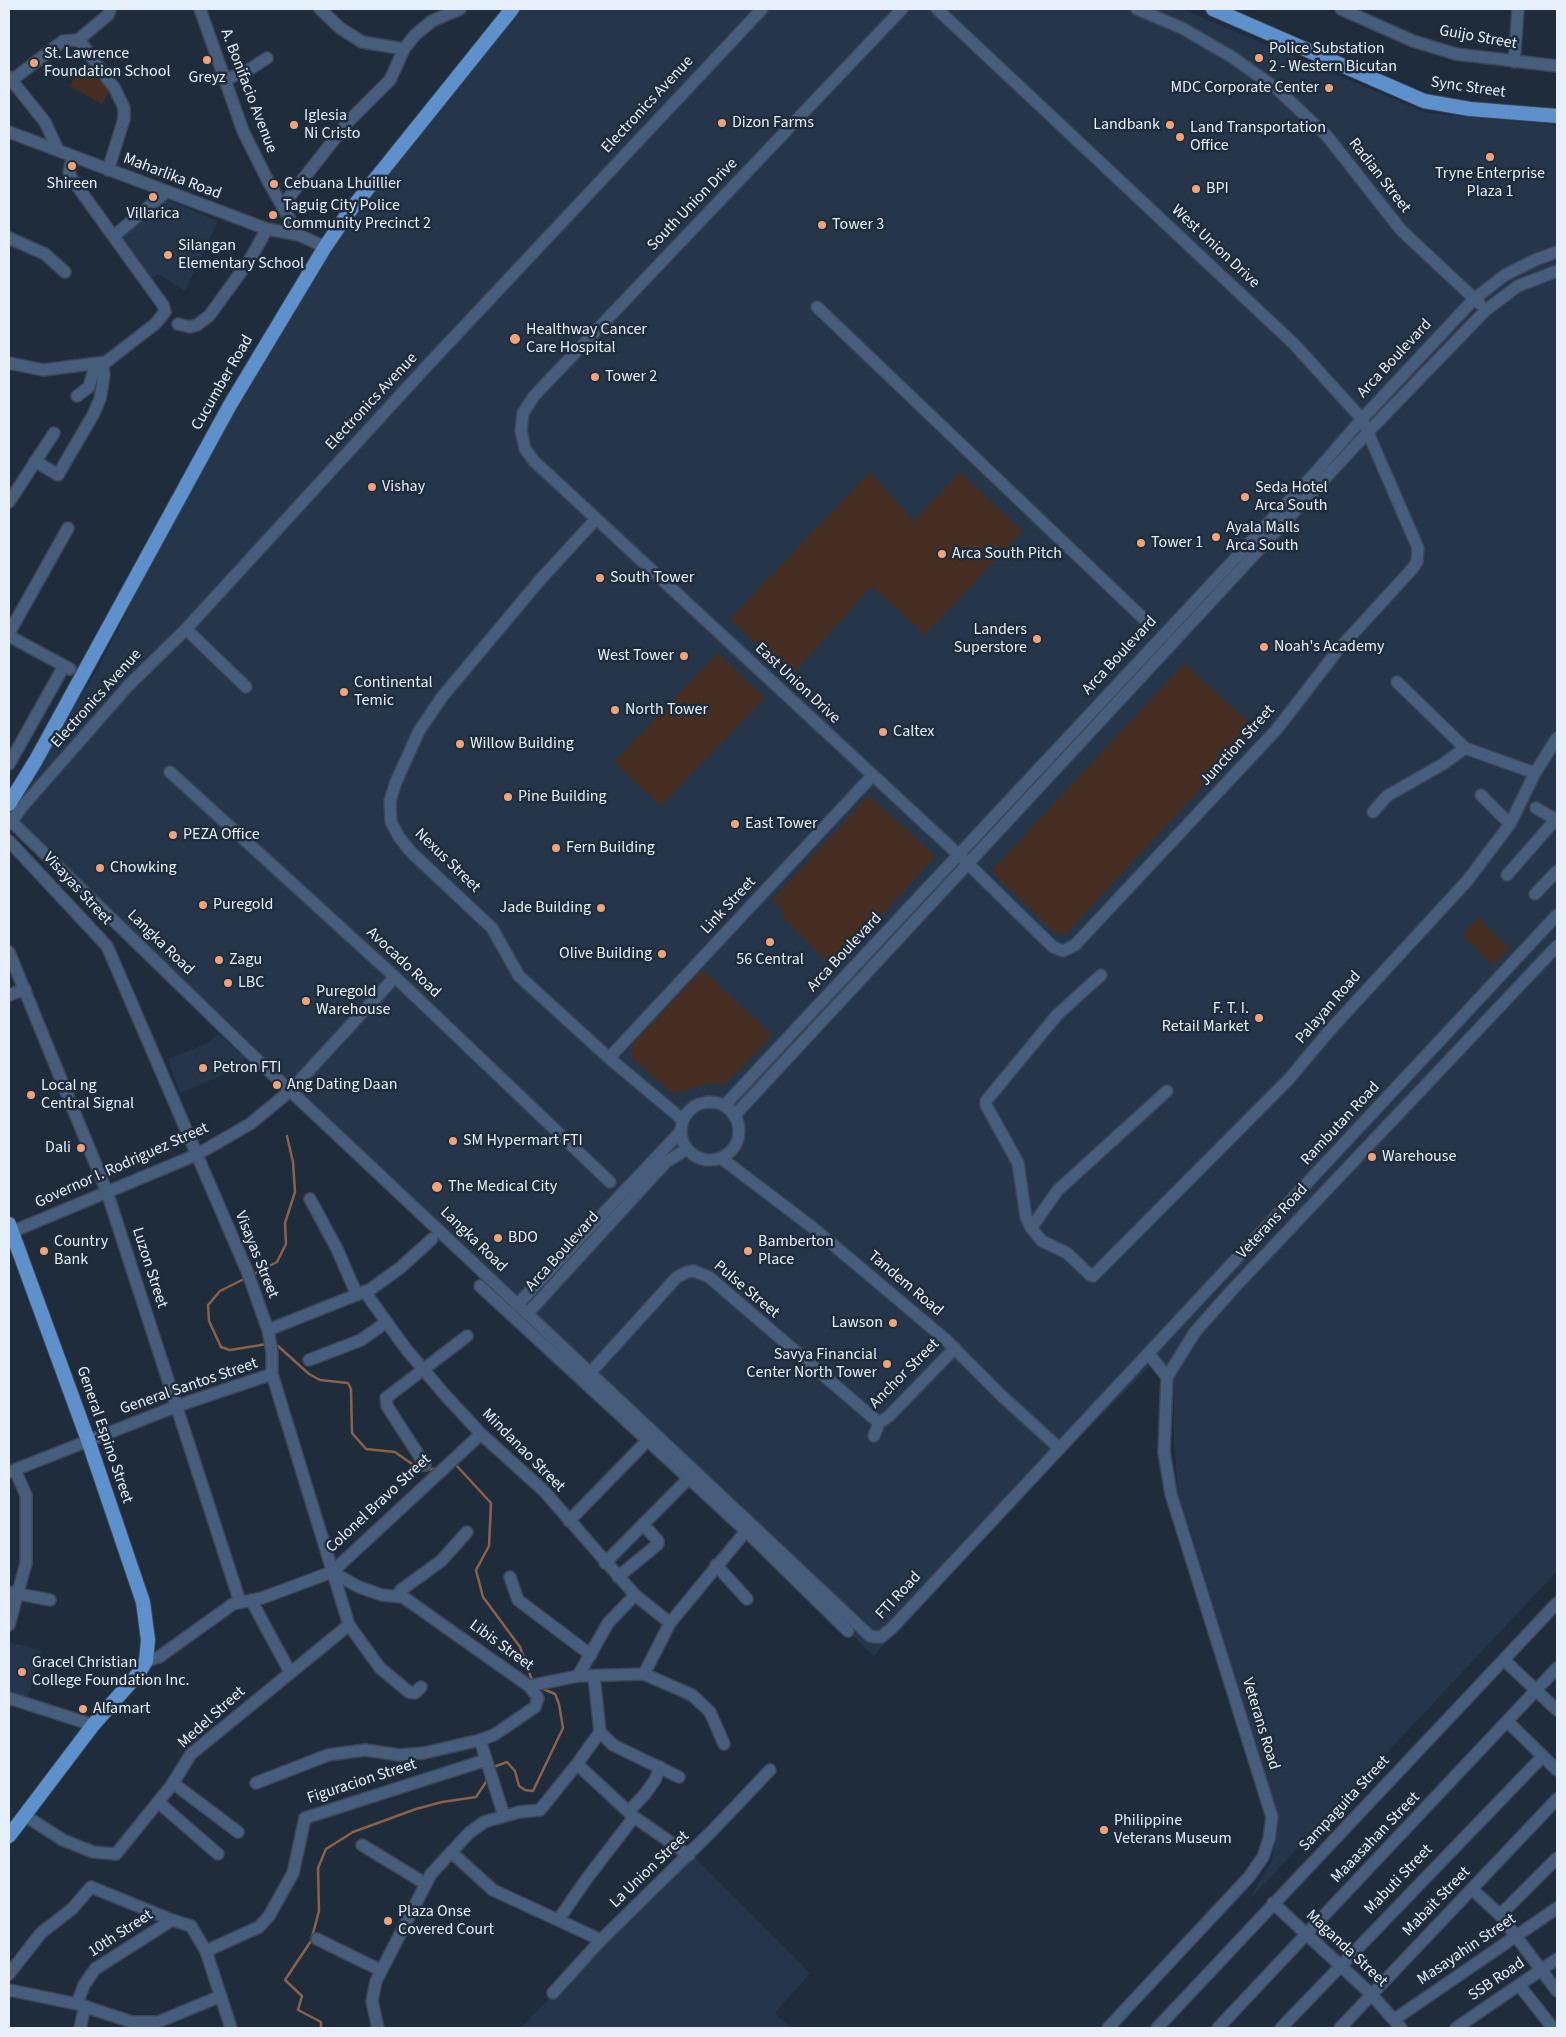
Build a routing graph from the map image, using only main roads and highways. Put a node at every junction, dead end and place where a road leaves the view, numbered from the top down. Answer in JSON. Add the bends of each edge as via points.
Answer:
{"nodes":[{"id":1,"x":512,"y":9,"type":"edge"},
{"id":2,"x":1213,"y":9,"type":"edge"},
{"id":3,"x":1557,"y":116,"type":"edge"},
{"id":4,"x":9,"y":804,"type":"edge"},
{"id":5,"x":10,"y":1230,"type":"edge"},
{"id":6,"x":146,"y":1661,"type":"joint"},
{"id":7,"x":9,"y":1836,"type":"edge"}],
"edges":[{"from":1,"to":4,"type":"main road","name":"Cucumber Road","via":[[349,212],[325,247],[230,405]]},
{"from":2,"to":3,"type":"main road","name":"Sync Street","via":[[1424,101]]},
{"from":5,"to":6,"type":"main road","name":"General Espino Street","via":[[88,1440],[143,1602],[148,1640]]},
{"from":6,"to":7,"type":"main road","name":"Colonel Bravo Street"}]}
